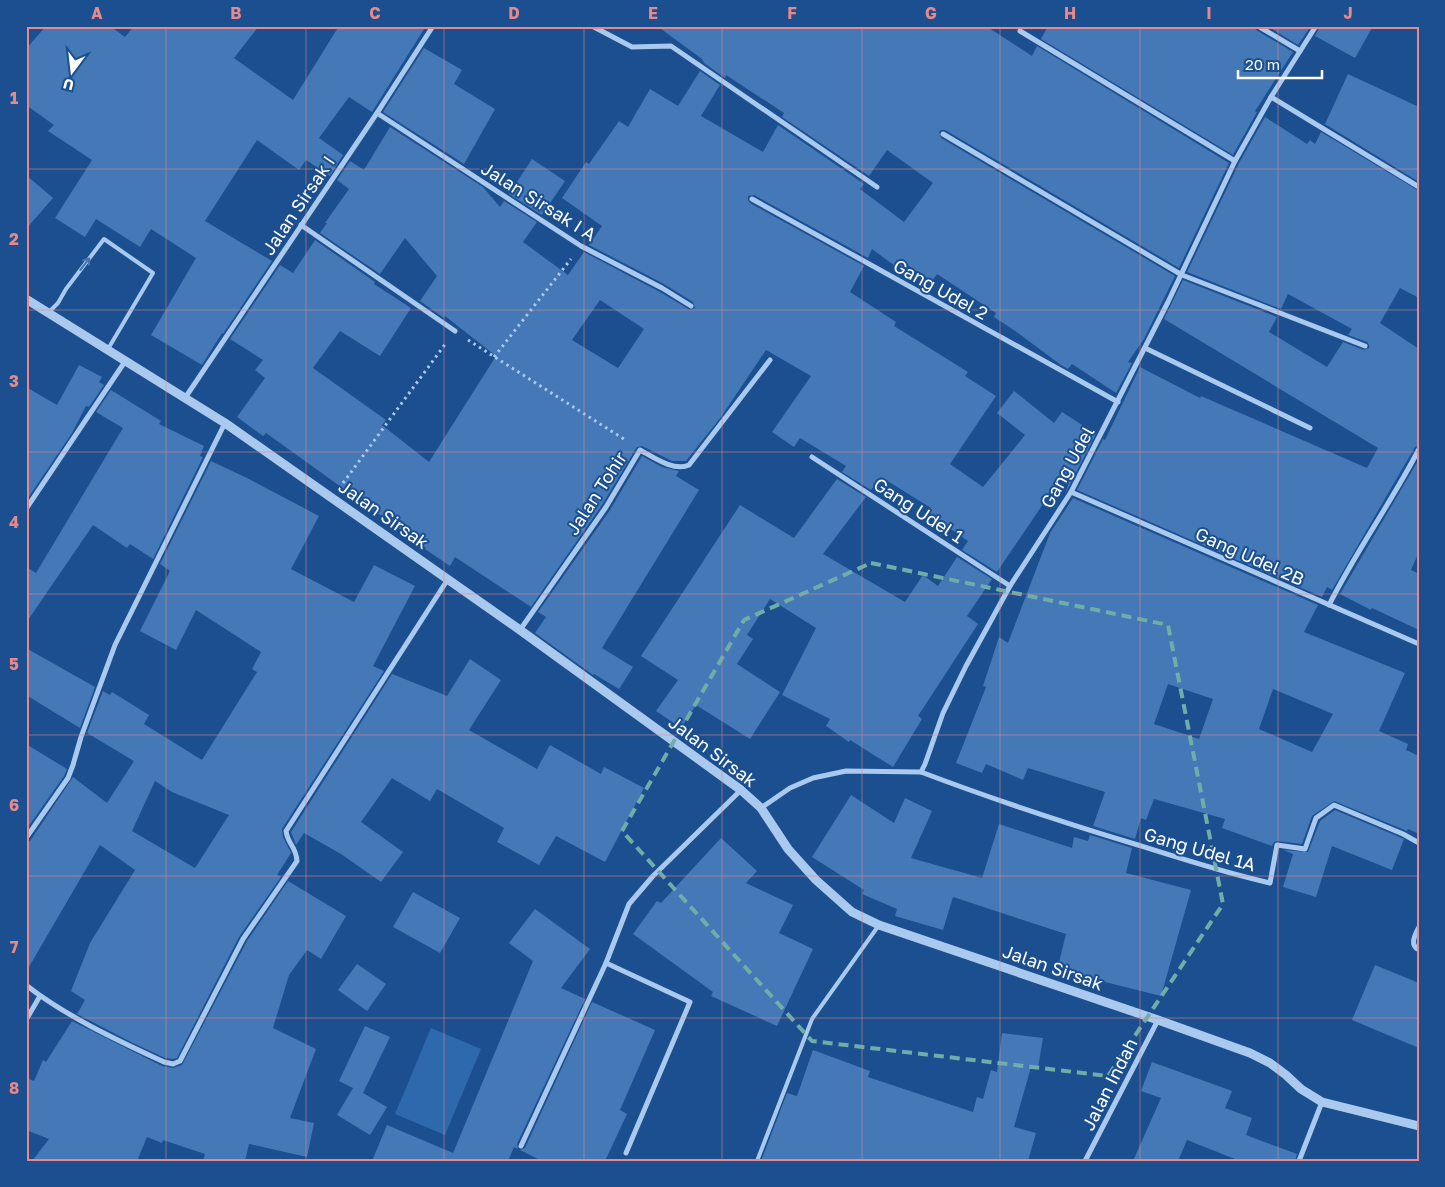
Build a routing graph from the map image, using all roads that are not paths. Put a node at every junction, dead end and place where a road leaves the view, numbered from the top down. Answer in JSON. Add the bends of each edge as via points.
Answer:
{"nodes":[{"id":1,"x":433,"y":26,"type":"edge"},
{"id":2,"x":592,"y":26,"type":"edge"},
{"id":3,"x":1258,"y":26,"type":"edge"},
{"id":4,"x":1316,"y":26,"type":"edge"},
{"id":5,"x":1020,"y":32,"type":"dead end"},
{"id":6,"x":1300,"y":51,"type":"junction"},
{"id":7,"x":1271,"y":97,"type":"junction"},
{"id":8,"x":377,"y":113,"type":"junction"},
{"id":9,"x":943,"y":134,"type":"dead end"},
{"id":10,"x":1234,"y":162,"type":"junction"},
{"id":11,"x":877,"y":187,"type":"dead end"},
{"id":12,"x":1419,"y":187,"type":"edge"},
{"id":13,"x":752,"y":199,"type":"dead end"},
{"id":14,"x":301,"y":225,"type":"junction"},
{"id":15,"x":1182,"y":274,"type":"junction"},
{"id":16,"x":26,"y":299,"type":"edge"},
{"id":17,"x":691,"y":306,"type":"dead end"},
{"id":18,"x":49,"y":312,"type":"junction"},
{"id":19,"x":455,"y":331,"type":"road end"},
{"id":20,"x":1365,"y":346,"type":"dead end"},
{"id":21,"x":1144,"y":348,"type":"junction"},
{"id":22,"x":108,"y":349,"type":"junction"},
{"id":23,"x":126,"y":360,"type":"junction"},
{"id":24,"x":770,"y":360,"type":"dead end"},
{"id":25,"x":184,"y":398,"type":"junction"},
{"id":26,"x":1118,"y":402,"type":"junction"},
{"id":27,"x":225,"y":423,"type":"junction"},
{"id":28,"x":1310,"y":428,"type":"dead end"},
{"id":29,"x":1419,"y":449,"type":"edge"},
{"id":30,"x":812,"y":458,"type":"dead end"},
{"id":31,"x":1071,"y":492,"type":"junction"},
{"id":32,"x":26,"y":509,"type":"edge"},
{"id":33,"x":448,"y":580,"type":"junction"},
{"id":34,"x":1010,"y":586,"type":"junction"},
{"id":35,"x":1329,"y":605,"type":"junction"},
{"id":36,"x":520,"y":630,"type":"junction"},
{"id":37,"x":1419,"y":644,"type":"edge"},
{"id":38,"x":921,"y":772,"type":"junction"},
{"id":39,"x":741,"y":790,"type":"junction"},
{"id":40,"x":761,"y":808,"type":"junction"},
{"id":41,"x":26,"y":838,"type":"edge"},
{"id":42,"x":1419,"y":844,"type":"edge"},
{"id":43,"x":879,"y":924,"type":"junction"},
{"id":44,"x":1419,"y":927,"type":"edge"},
{"id":45,"x":1419,"y":950,"type":"edge"},
{"id":46,"x":606,"y":963,"type":"junction"},
{"id":47,"x":26,"y":984,"type":"edge"},
{"id":48,"x":40,"y":996,"type":"junction"},
{"id":49,"x":26,"y":1020,"type":"edge"},
{"id":50,"x":1158,"y":1020,"type":"junction"},
{"id":51,"x":1322,"y":1102,"type":"junction"},
{"id":52,"x":1419,"y":1126,"type":"edge"},
{"id":53,"x":522,"y":1146,"type":"dead end"},
{"id":54,"x":626,"y":1153,"type":"dead end"},
{"id":55,"x":756,"y":1161,"type":"edge"},
{"id":56,"x":1085,"y":1161,"type":"edge"},
{"id":57,"x":1299,"y":1161,"type":"edge"}],
"edges":[{"from":1,"to":8,"type":"street","name":"Jalan Sirsak I"},
{"from":2,"to":11,"type":"street","via":[[632,47],[671,46]]},
{"from":3,"to":6,"type":"street"},
{"from":4,"to":6,"type":"street","name":"Gang Udel"},
{"from":5,"to":10,"type":"street"},
{"from":6,"to":7,"type":"street","name":"Gang Udel"},
{"from":7,"to":10,"type":"street","name":"Gang Udel"},
{"from":7,"to":12,"type":"street"},
{"from":8,"to":14,"type":"street","name":"Jalan Sirsak I"},
{"from":8,"to":17,"type":"street","name":"Jalan Sirsak I A","via":[[581,246]]},
{"from":9,"to":15,"type":"street"},
{"from":10,"to":15,"type":"street","name":"Gang Udel"},
{"from":13,"to":26,"type":"street","name":"Gang Udel 2"},
{"from":14,"to":19,"type":"street"},
{"from":14,"to":25,"type":"street","name":"Jalan Sirsak I"},
{"from":15,"to":20,"type":"street"},
{"from":15,"to":21,"type":"street","name":"Gang Udel"},
{"from":16,"to":18,"type":"street","name":"Jalan Sirsak"},
{"from":18,"to":22,"type":"street","name":"Jalan Sirsak"},
{"from":18,"to":22,"type":"lane","one_way":true,"via":[[104,239],[154,273]]},
{"from":21,"to":26,"type":"street","name":"Gang Udel"},
{"from":21,"to":28,"type":"street"},
{"from":22,"to":23,"type":"street","name":"Jalan Sirsak"},
{"from":23,"to":25,"type":"street","name":"Jalan Sirsak"},
{"from":23,"to":32,"type":"street"},
{"from":24,"to":36,"type":"street","name":"Jalan Tohir","via":[[689,465],[681,468],[667,464],[640,450],[606,506]]},
{"from":25,"to":27,"type":"street","name":"Jalan Sirsak"},
{"from":26,"to":31,"type":"street","name":"Gang Udel"},
{"from":27,"to":33,"type":"street","name":"Jalan Sirsak"},
{"from":27,"to":41,"type":"street","via":[[114,644],[68,778]]},
{"from":29,"to":35,"type":"street"},
{"from":30,"to":34,"type":"street","name":"Gang Udel 1"},
{"from":31,"to":34,"type":"street","name":"Gang Udel"},
{"from":31,"to":35,"type":"street","name":"Gang Udel 2B"},
{"from":33,"to":36,"type":"street","name":"Jalan Sirsak"},
{"from":33,"to":48,"type":"street","via":[[286,832],[296,851],[297,861],[243,939],[180,1061],[173,1064],[164,1062],[113,1038]]},
{"from":34,"to":38,"type":"street","name":"Gang Udel","via":[[943,713]]},
{"from":35,"to":37,"type":"street","name":"Gang Udel 2B"},
{"from":36,"to":39,"type":"street","name":"Jalan Sirsak"},
{"from":38,"to":40,"type":"street","via":[[846,771],[813,778],[790,788]]},
{"from":38,"to":42,"type":"street","name":"Gang Udel 1A","via":[[1062,822],[1270,883],[1277,845],[1305,849],[1316,818],[1334,805]]},
{"from":39,"to":40,"type":"street","name":"Jalan Sirsak"},
{"from":39,"to":46,"type":"street","via":[[653,876],[629,904]]},
{"from":40,"to":43,"type":"street","name":"Jalan Sirsak","via":[[788,848],[816,880],[852,912]]},
{"from":43,"to":50,"type":"street","name":"Jalan Sirsak"},
{"from":43,"to":55,"type":"lane","via":[[812,1019]]},
{"from":44,"to":45,"type":"street","via":[[1413,944]]},
{"from":46,"to":53,"type":"street"},
{"from":46,"to":54,"type":"street","via":[[690,1002]]},
{"from":47,"to":48,"type":"street"},
{"from":48,"to":49,"type":"street"},
{"from":50,"to":51,"type":"street","name":"Jalan Sirsak","via":[[1250,1053]]},
{"from":50,"to":56,"type":"street","name":"Jalan Indah"},
{"from":51,"to":52,"type":"street","name":"Jalan Sirsak"},
{"from":51,"to":57,"type":"street"}]}
